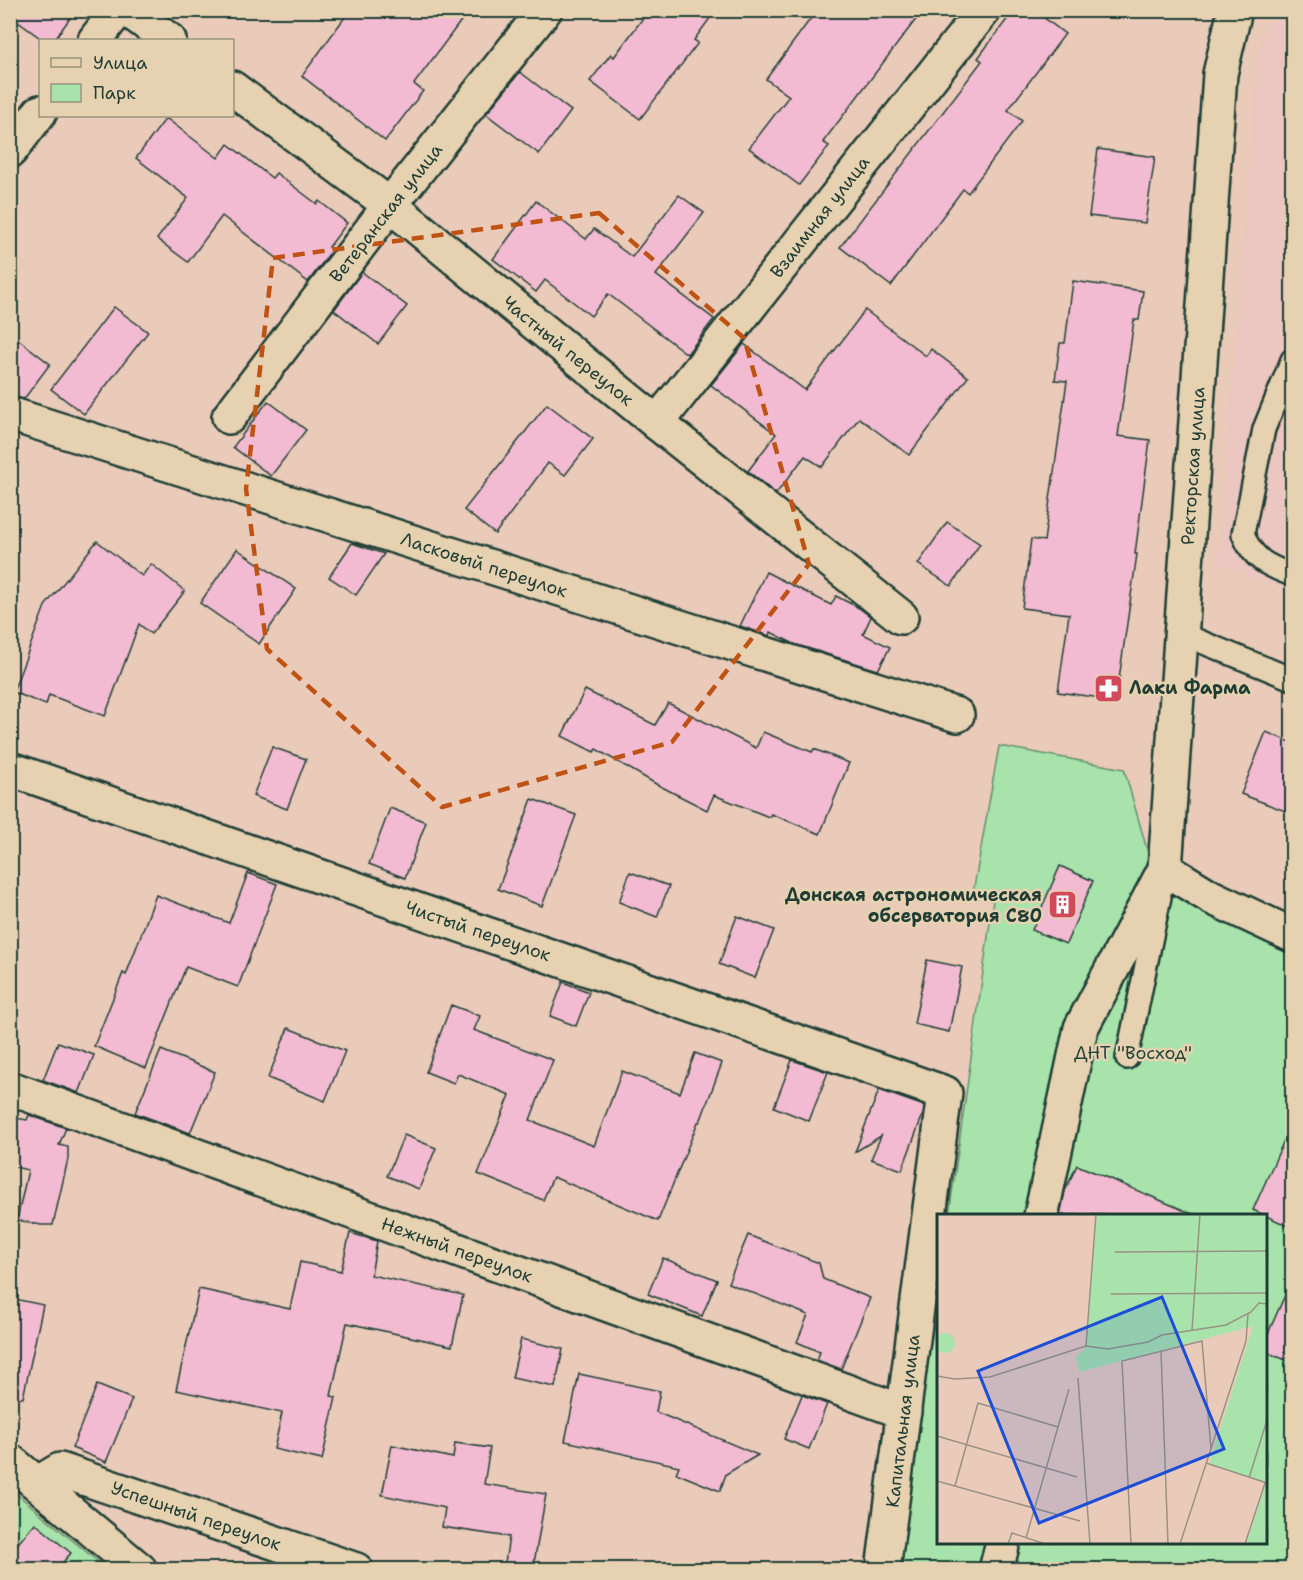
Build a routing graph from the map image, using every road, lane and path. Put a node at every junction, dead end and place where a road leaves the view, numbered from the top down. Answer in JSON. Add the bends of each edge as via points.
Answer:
{"nodes":[{"id":1,"x":118,"y":10,"type":"edge"},
{"id":2,"x":128,"y":10,"type":"edge"},
{"id":3,"x":546,"y":10,"type":"edge"},
{"id":4,"x":984,"y":10,"type":"edge"},
{"id":5,"x":1236,"y":10,"type":"edge"},
{"id":6,"x":96,"y":39,"type":"edge"},
{"id":7,"x":168,"y":39,"type":"edge"},
{"id":8,"x":234,"y":89,"type":"edge"},
{"id":9,"x":39,"y":113,"type":"edge"},
{"id":10,"x":10,"y":151,"type":"edge"},
{"id":11,"x":390,"y":205,"type":"junction"},
{"id":12,"x":1293,"y":360,"type":"edge"},
{"id":13,"x":10,"y":414,"type":"edge"},
{"id":14,"x":229,"y":417,"type":"dead end"},
{"id":15,"x":657,"y":423,"type":"junction"},
{"id":16,"x":1293,"y":575,"type":"edge"},
{"id":17,"x":901,"y":617,"type":"dead end"},
{"id":18,"x":1182,"y":634,"type":"junction"},
{"id":19,"x":1293,"y":679,"type":"edge"},
{"id":20,"x":957,"y":715,"type":"dead end"},
{"id":21,"x":10,"y":769,"type":"edge"},
{"id":22,"x":1166,"y":869,"type":"junction"},
{"id":23,"x":1293,"y":935,"type":"edge"},
{"id":24,"x":1127,"y":1058,"type":"dead end"},
{"id":25,"x":10,"y":1088,"type":"edge"},
{"id":26,"x":945,"y":1093,"type":"joint"},
{"id":27,"x":1041,"y":1214,"type":"edge"},
{"id":28,"x":904,"y":1412,"type":"junction"},
{"id":29,"x":10,"y":1461,"type":"edge"},
{"id":30,"x":38,"y":1484,"type":"junction"},
{"id":31,"x":1002,"y":1544,"type":"edge"},
{"id":32,"x":140,"y":1569,"type":"edge"},
{"id":33,"x":356,"y":1569,"type":"edge"},
{"id":34,"x":883,"y":1569,"type":"edge"},
{"id":35,"x":996,"y":1569,"type":"edge"}],
"edges":[{"from":1,"to":6,"type":"street"},
{"from":2,"to":7,"type":"street"},
{"from":3,"to":11,"type":"street","name":"Ветеранская улица"},
{"from":4,"to":15,"type":"street","name":"Взаимная улица"},
{"from":5,"to":18,"type":"street","name":"Ректорская улица","via":[[1220,74]]},
{"from":8,"to":11,"type":"street","name":"Частный переулок"},
{"from":9,"to":10,"type":"street"},
{"from":11,"to":14,"type":"street","name":"Ветеранская улица"},
{"from":11,"to":15,"type":"street","name":"Частный переулок"},
{"from":12,"to":16,"type":"lane","via":[[1264,429],[1243,534],[1256,556]]},
{"from":13,"to":20,"type":"street","name":"Ласковый переулок"},
{"from":15,"to":17,"type":"street","name":"Частный переулок"},
{"from":18,"to":19,"type":"lane"},
{"from":18,"to":22,"type":"street","name":"Ректорская улица"},
{"from":21,"to":26,"type":"street","name":"Чистый переулок"},
{"from":22,"to":23,"type":"street","via":[[1211,897]]},
{"from":22,"to":24,"type":"lane"},
{"from":22,"to":27,"type":"street","via":[[1081,1028]]},
{"from":25,"to":28,"type":"street","name":"Нежный переулок"},
{"from":26,"to":28,"type":"street","name":"Капитальная улица"},
{"from":28,"to":34,"type":"street","name":"Капитальная улица"},
{"from":29,"to":30,"type":"street"},
{"from":30,"to":32,"type":"street"},
{"from":30,"to":33,"type":"street","name":"Успешный переулок","via":[[60,1470]]},
{"from":31,"to":35,"type":"street"}]}
